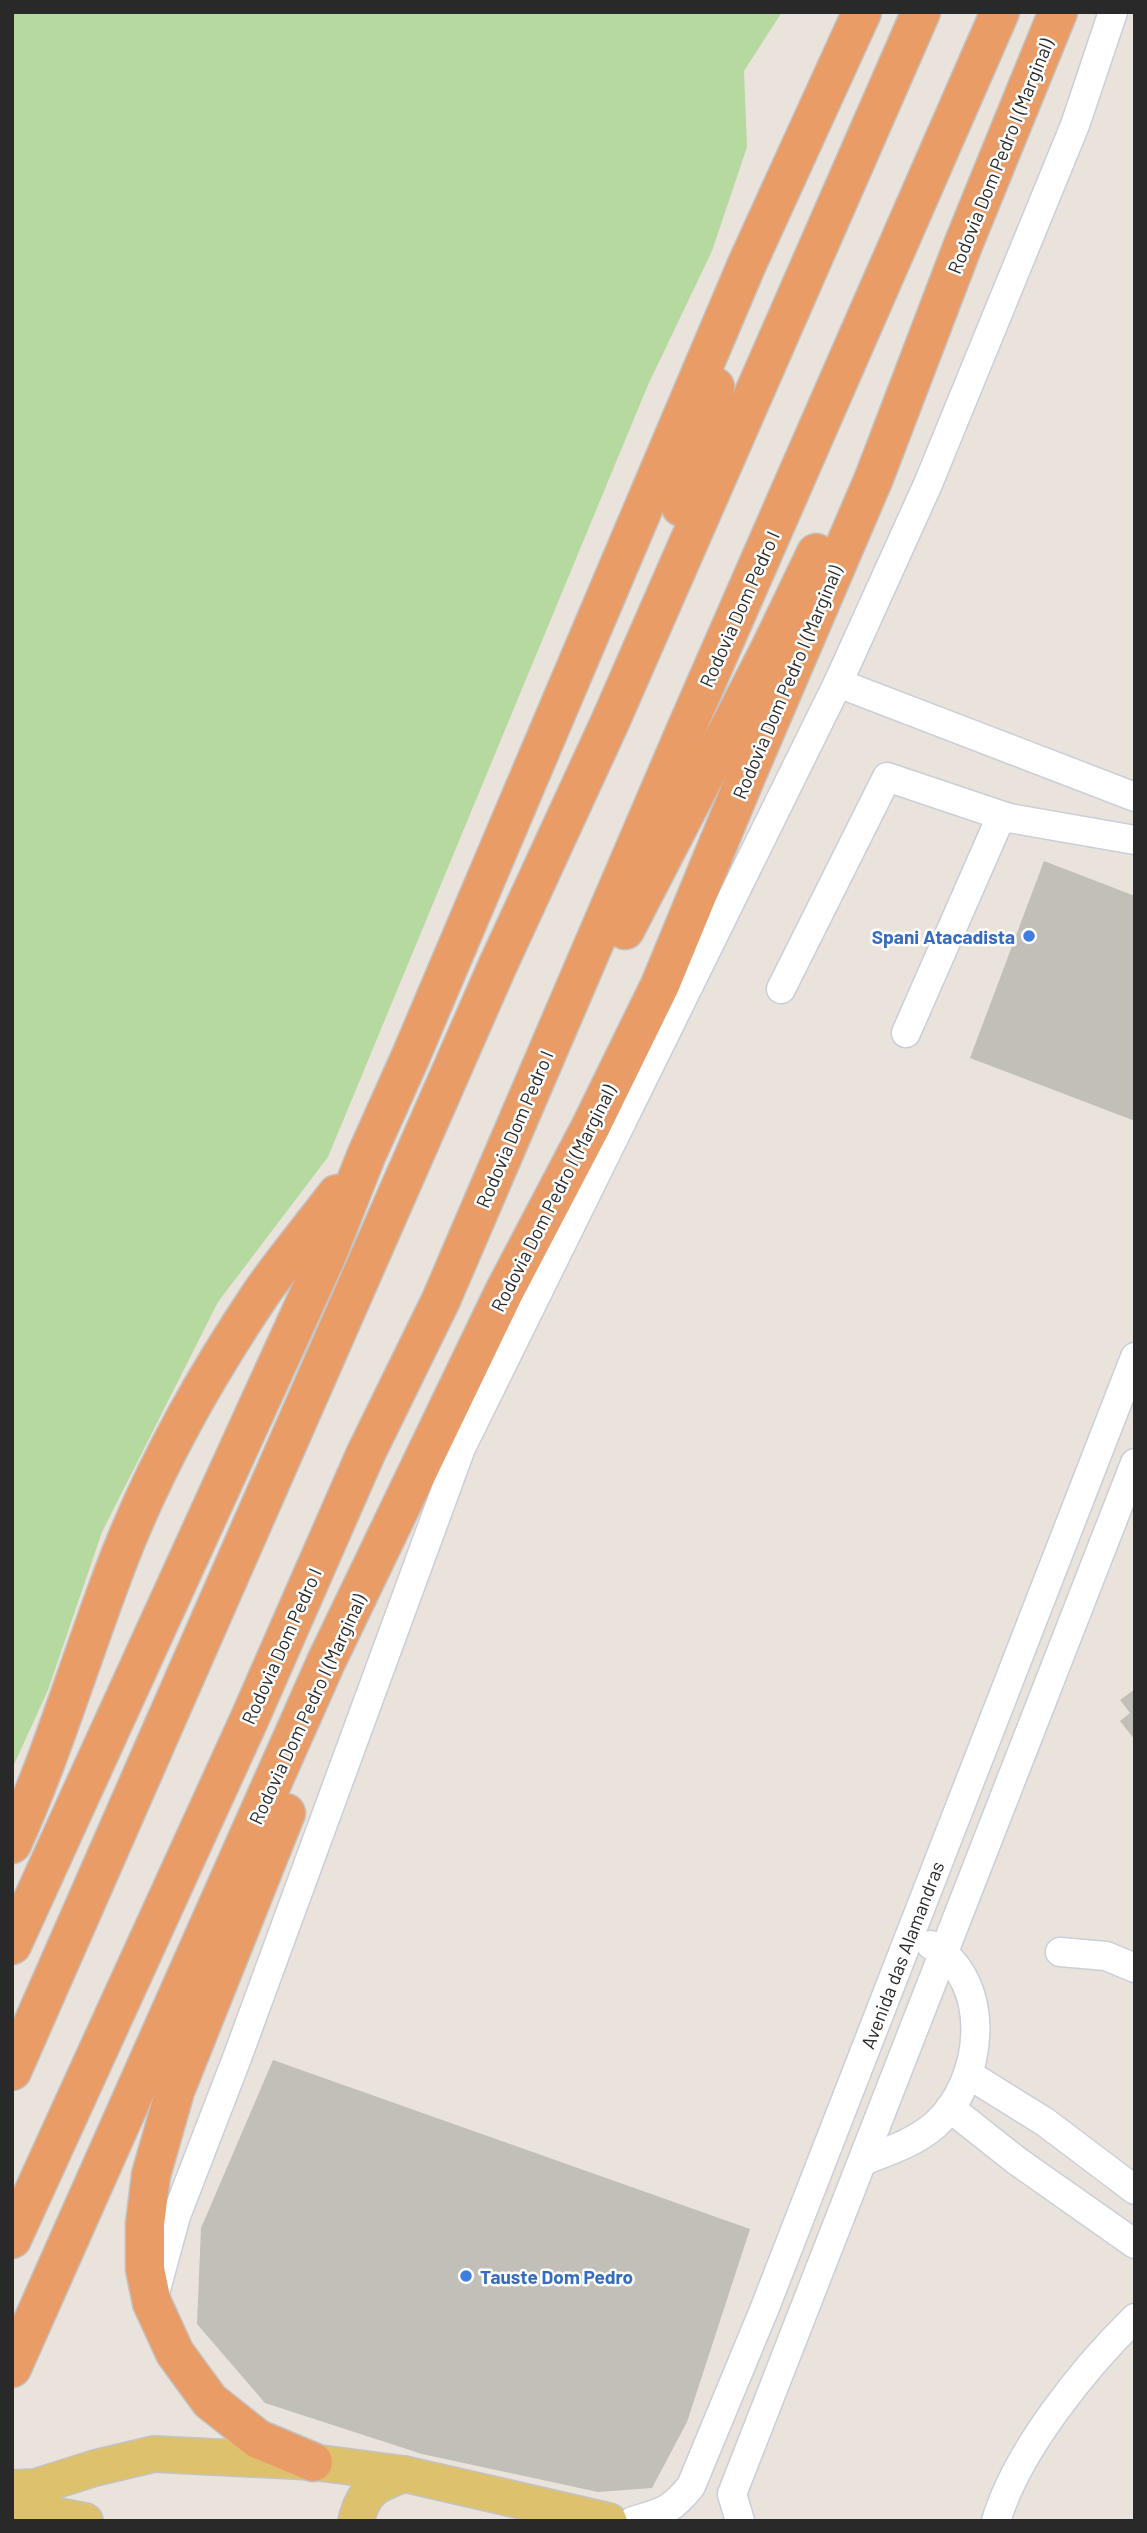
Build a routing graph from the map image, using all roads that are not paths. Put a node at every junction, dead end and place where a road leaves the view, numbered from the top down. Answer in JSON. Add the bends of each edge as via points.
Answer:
{"nodes":[{"id":1,"x":862,"y":12,"type":"edge"},
{"id":2,"x":921,"y":12,"type":"edge"},
{"id":3,"x":1000,"y":12,"type":"edge"},
{"id":4,"x":1058,"y":12,"type":"edge"},
{"id":5,"x":1113,"y":12,"type":"edge"},
{"id":6,"x":964,"y":245,"type":"junction"},
{"id":7,"x":747,"y":264,"type":"junction"},
{"id":8,"x":838,"y":683,"type":"junction"},
{"id":9,"x":610,"y":722,"type":"junction"},
{"id":10,"x":1135,"y":797,"type":"edge"},
{"id":11,"x":1009,"y":818,"type":"junction"},
{"id":12,"x":1135,"y":840,"type":"edge"},
{"id":13,"x":781,"y":989,"type":"dead end"},
{"id":14,"x":906,"y":1032,"type":"dead end"},
{"id":15,"x":366,"y":1156,"type":"junction"},
{"id":16,"x":475,"y":1221,"type":"junction"},
{"id":17,"x":1135,"y":1357,"type":"edge"},
{"id":18,"x":1101,"y":1446,"type":"junction"},
{"id":19,"x":1135,"y":1462,"type":"edge"},
{"id":20,"x":396,"y":1517,"type":"junction"},
{"id":21,"x":12,"y":1844,"type":"edge"},
{"id":22,"x":911,"y":1934,"type":"junction"},
{"id":23,"x":12,"y":1945,"type":"edge"},
{"id":24,"x":944,"y":1952,"type":"junction"},
{"id":25,"x":1060,"y":1952,"type":"dead end"},
{"id":26,"x":1135,"y":1968,"type":"edge"},
{"id":27,"x":12,"y":2071,"type":"edge"},
{"id":28,"x":968,"y":2074,"type":"junction"},
{"id":29,"x":950,"y":2108,"type":"junction"},
{"id":30,"x":1045,"y":2122,"type":"junction"},
{"id":31,"x":863,"y":2161,"type":"junction"},
{"id":32,"x":1017,"y":2161,"type":"junction"},
{"id":33,"x":1135,"y":2190,"type":"edge"},
{"id":34,"x":1135,"y":2201,"type":"edge"},
{"id":35,"x":1111,"y":2228,"type":"junction"},
{"id":36,"x":12,"y":2239,"type":"edge"},
{"id":37,"x":1135,"y":2244,"type":"edge"},
{"id":38,"x":152,"y":2303,"type":"junction"},
{"id":39,"x":1135,"y":2318,"type":"edge"},
{"id":40,"x":12,"y":2368,"type":"edge"},
{"id":41,"x":313,"y":2462,"type":"junction"},
{"id":42,"x":404,"y":2474,"type":"junction"},
{"id":43,"x":691,"y":2486,"type":"junction"},
{"id":44,"x":12,"y":2488,"type":"edge"},
{"id":45,"x":12,"y":2507,"type":"edge"},
{"id":46,"x":736,"y":2508,"type":"edge"},
{"id":47,"x":85,"y":2521,"type":"edge"},
{"id":48,"x":356,"y":2521,"type":"edge"},
{"id":49,"x":609,"y":2521,"type":"edge"},
{"id":50,"x":633,"y":2521,"type":"edge"},
{"id":51,"x":996,"y":2521,"type":"edge"}],
"edges":[{"from":1,"to":7,"type":"highway"},
{"from":2,"to":9,"type":"highway"},
{"from":3,"to":16,"type":"highway","name":"Rodovia Dom Pedro I"},
{"from":4,"to":6,"type":"highway","name":"Rodovia Dom Pedro I (Marginal)"},
{"from":5,"to":8,"type":"street","via":[[1074,125],[949,433]]},
{"from":6,"to":16,"type":"highway","via":[[770,649]]},
{"from":6,"to":20,"type":"highway","name":"Rodovia Dom Pedro I (Marginal)","via":[[874,478],[660,985]]},
{"from":7,"to":9,"type":"highway","via":[[695,465]]},
{"from":7,"to":15,"type":"highway"},
{"from":8,"to":10,"type":"street"},
{"from":8,"to":38,"type":"street","via":[[461,1448],[176,2216]]},
{"from":9,"to":27,"type":"highway","via":[[497,967]]},
{"from":11,"to":12,"type":"street"},
{"from":11,"to":13,"type":"street","via":[[887,777]]},
{"from":11,"to":14,"type":"street","via":[[999,821]]},
{"from":15,"to":21,"type":"highway","via":[[261,1293],[158,1470],[121,1555]]},
{"from":15,"to":23,"type":"highway","via":[[321,1268]]},
{"from":16,"to":36,"type":"highway","name":"Rodovia Dom Pedro I","via":[[366,1452]]},
{"from":17,"to":18,"type":"street","name":"Avenida das Alamandras"},
{"from":18,"to":19,"type":"street","via":[[1116,1460]]},
{"from":18,"to":22,"type":"street","name":"Avenida das Alamandras"},
{"from":19,"to":24,"type":"street","name":"Avenida das Alamandras"},
{"from":20,"to":38,"type":"highway","via":[[335,1690],[175,2091],[151,2175],[145,2224],[145,2269]]},
{"from":20,"to":40,"type":"highway","name":"Rodovia Dom Pedro I (Marginal)","via":[[326,1662]]},
{"from":22,"to":24,"type":"street"},
{"from":22,"to":43,"type":"street","name":"Avenida das Alamandras"},
{"from":24,"to":28,"type":"street","via":[[971,2001],[975,2038]]},
{"from":24,"to":31,"type":"street","name":"Avenida das Alamandras"},
{"from":25,"to":26,"type":"street","via":[[1106,1956]]},
{"from":28,"to":29,"type":"street"},
{"from":28,"to":30,"type":"street"},
{"from":29,"to":31,"type":"street","via":[[921,2136]]},
{"from":29,"to":32,"type":"street"},
{"from":30,"to":32,"type":"street"},
{"from":30,"to":33,"type":"street"},
{"from":31,"to":46,"type":"street","name":"Avenida das Alamandras"},
{"from":32,"to":35,"type":"street"},
{"from":34,"to":35,"type":"street"},
{"from":35,"to":37,"type":"street"},
{"from":38,"to":41,"type":"highway","via":[[175,2353],[210,2401],[258,2439]]},
{"from":39,"to":51,"type":"street","via":[[1053,2415],[1003,2495]]},
{"from":41,"to":42,"type":"main road"},
{"from":41,"to":44,"type":"main road","via":[[154,2454],[34,2487]]},
{"from":42,"to":48,"type":"main road","via":[[375,2485],[361,2501]]},
{"from":42,"to":49,"type":"main road"},
{"from":43,"to":46,"type":"street","via":[[710,2499],[726,2498]]},
{"from":43,"to":50,"type":"street","name":"Avenida das Alamandras","via":[[676,2505]]},
{"from":45,"to":47,"type":"main road"}]}
